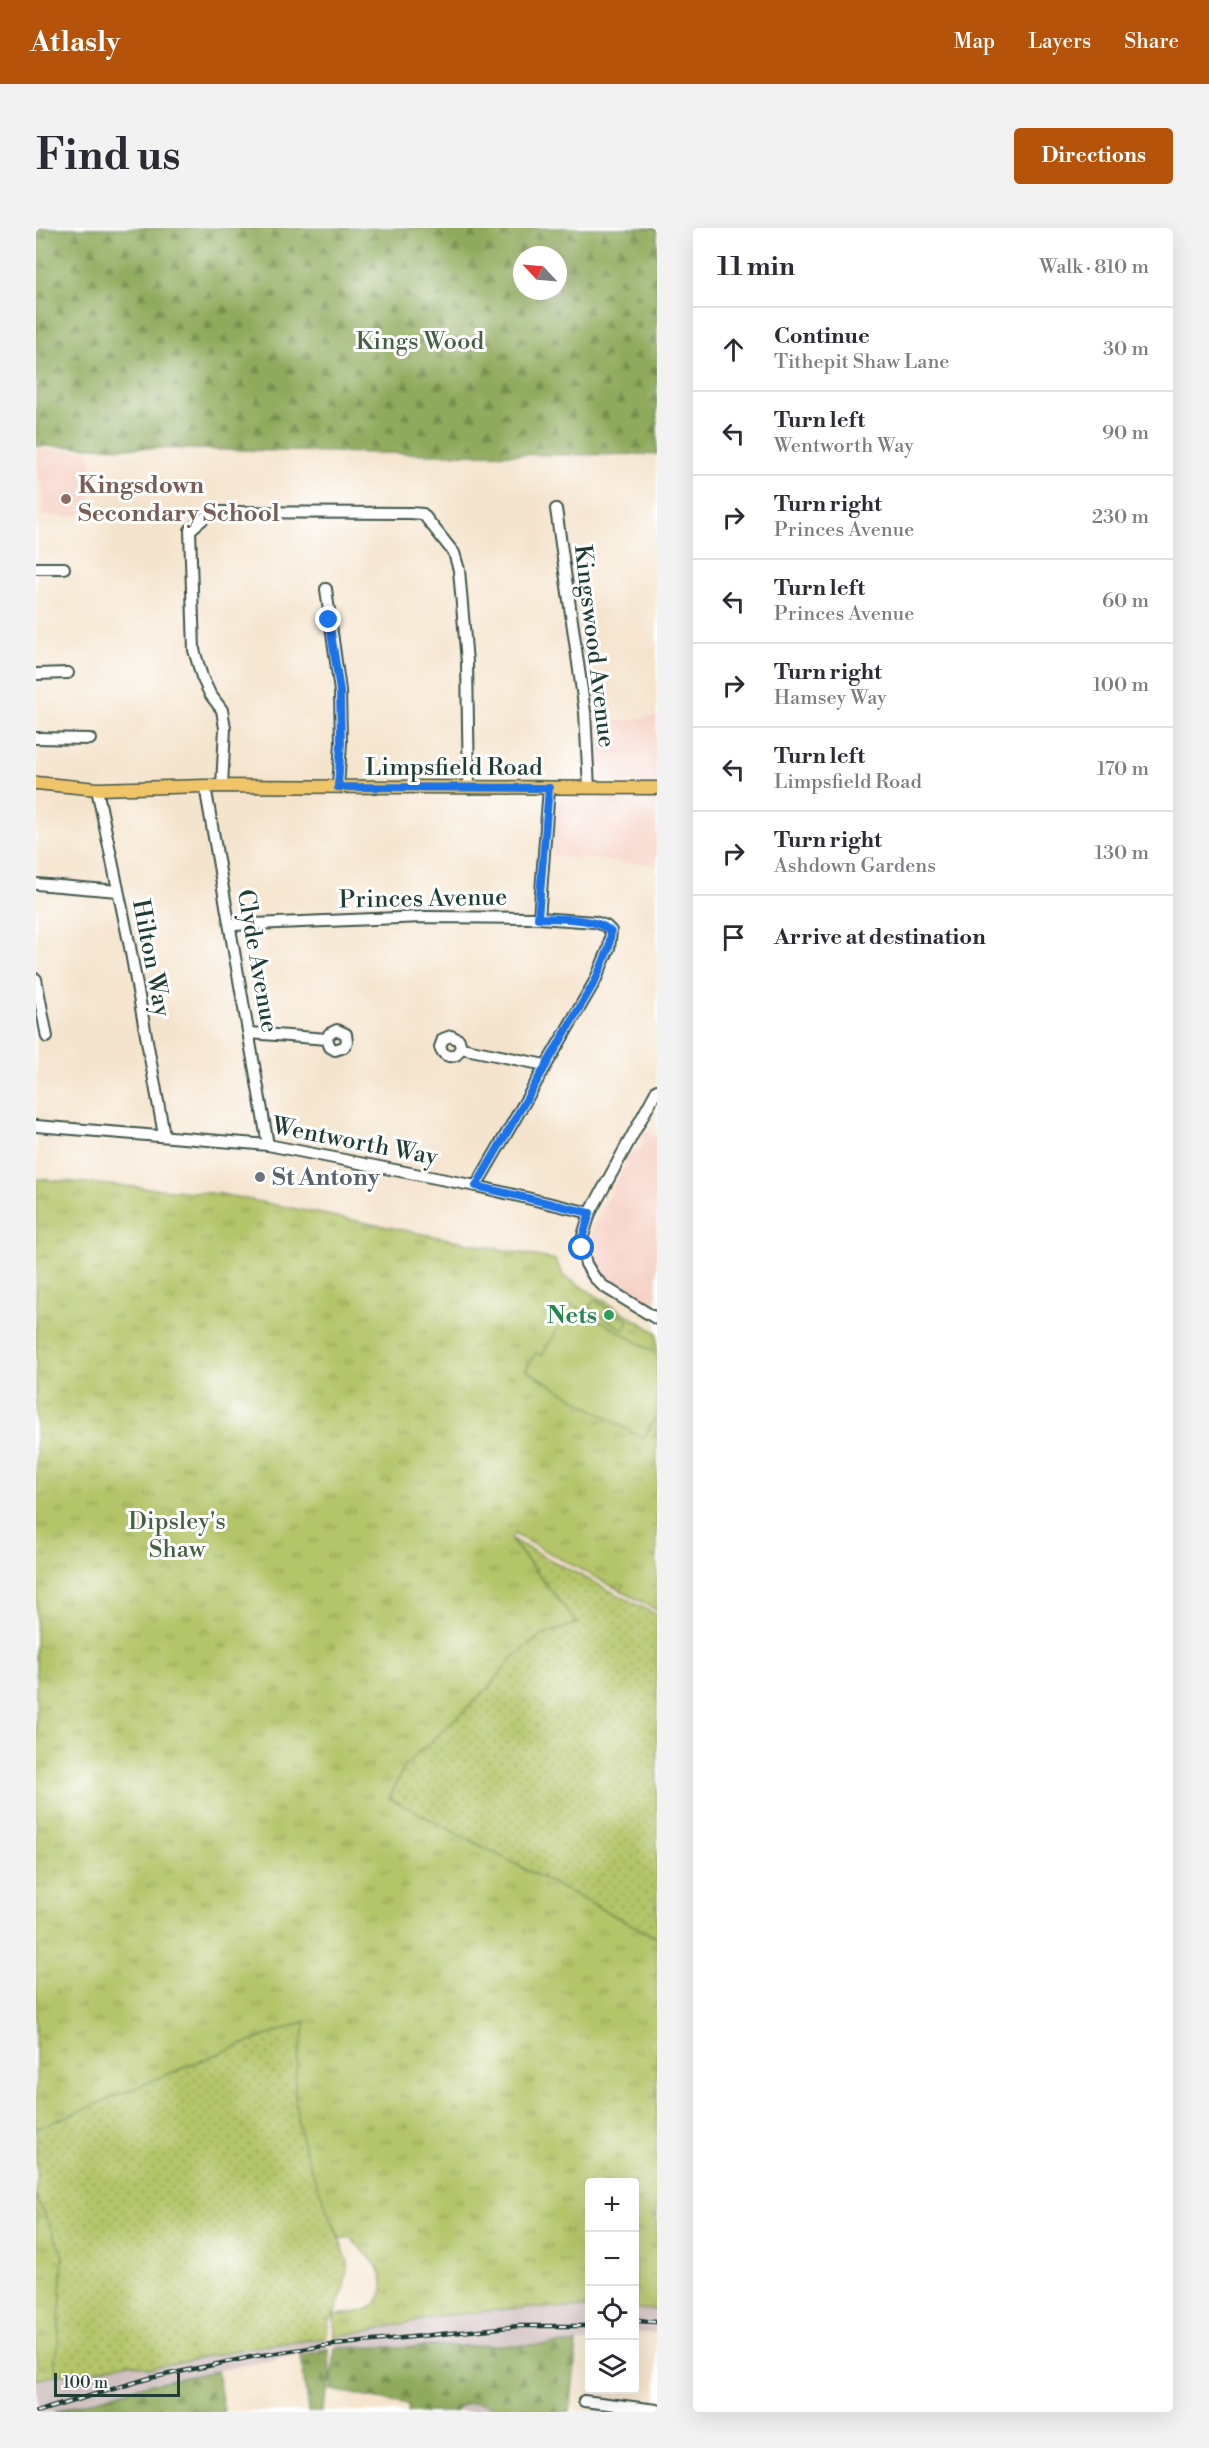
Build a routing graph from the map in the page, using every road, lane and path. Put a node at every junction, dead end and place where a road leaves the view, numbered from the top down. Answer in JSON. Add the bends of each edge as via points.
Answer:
{"nodes":[{"id":1,"x":556,"y":509,"type":"dead end"},
{"id":2,"x":36,"y":568,"type":"edge"},
{"id":3,"x":64,"y":568,"type":"dead end"},
{"id":4,"x":326,"y":589,"type":"dead end"},
{"id":5,"x":68,"y":673,"type":"dead end"},
{"id":6,"x":36,"y":674,"type":"edge"},
{"id":7,"x":36,"y":738,"type":"edge"},
{"id":8,"x":84,"y":742,"type":"dead end"},
{"id":9,"x":36,"y":783,"type":"edge"},
{"id":10,"x":205,"y":786,"type":"junction"},
{"id":11,"x":222,"y":786,"type":"junction"},
{"id":12,"x":338,"y":787,"type":"junction"},
{"id":13,"x":549,"y":788,"type":"junction"},
{"id":14,"x":589,"y":788,"type":"junction"},
{"id":15,"x":657,"y":788,"type":"edge"},
{"id":16,"x":97,"y":789,"type":"junction"},
{"id":17,"x":469,"y":789,"type":"junction"},
{"id":18,"x":36,"y":884,"type":"edge"},
{"id":19,"x":118,"y":891,"type":"junction"},
{"id":20,"x":538,"y":918,"type":"junction"},
{"id":21,"x":231,"y":925,"type":"junction"},
{"id":22,"x":36,"y":979,"type":"edge"},
{"id":23,"x":250,"y":1033,"type":"junction"},
{"id":24,"x":47,"y":1036,"type":"dead end"},
{"id":25,"x":327,"y":1039,"type":"dead end"},
{"id":26,"x":461,"y":1048,"type":"dead end"},
{"id":27,"x":545,"y":1065,"type":"junction"},
{"id":28,"x":657,"y":1090,"type":"edge"},
{"id":29,"x":36,"y":1126,"type":"edge"},
{"id":30,"x":164,"y":1135,"type":"junction"},
{"id":31,"x":268,"y":1145,"type":"junction"},
{"id":32,"x":476,"y":1186,"type":"junction"},
{"id":33,"x":590,"y":1213,"type":"junction"},
{"id":34,"x":657,"y":1319,"type":"edge"},
{"id":35,"x":585,"y":2400,"type":"dead end"},
{"id":36,"x":657,"y":2410,"type":"edge"}],
"edges":[{"from":1,"to":14,"type":"street","name":"Kingswood Avenue","via":[[585,712]]},
{"from":2,"to":3,"type":"street"},
{"from":4,"to":12,"type":"street","via":[[340,691]]},
{"from":5,"to":6,"type":"street"},
{"from":7,"to":8,"type":"street"},
{"from":9,"to":16,"type":"main road","name":"Limpsfield Road"},
{"from":10,"to":11,"type":"main road","name":"Limpsfield Road"},
{"from":10,"to":16,"type":"main road","name":"Limpsfield Road"},
{"from":10,"to":21,"type":"street","name":"Clyde Avenue"},
{"from":11,"to":12,"type":"main road","name":"Limpsfield Road"},
{"from":11,"to":17,"type":"street","via":[[222,710],[206,686],[194,650],[190,530],[210,513],[219,512],[410,513],[423,514],[430,521],[454,553],[459,570],[466,652]]},
{"from":12,"to":17,"type":"main road","name":"Limpsfield Road"},
{"from":13,"to":14,"type":"main road","name":"Limpsfield Road"},
{"from":13,"to":17,"type":"main road","name":"Limpsfield Road"},
{"from":13,"to":20,"type":"street"},
{"from":14,"to":15,"type":"main road","name":"Limpsfield Road"},
{"from":16,"to":19,"type":"street","name":"Hilton Way"},
{"from":18,"to":19,"type":"street"},
{"from":19,"to":30,"type":"street","name":"Hilton Way"},
{"from":20,"to":21,"type":"street","name":"Princes Avenue","via":[[423,917]]},
{"from":20,"to":27,"type":"street","name":"Princes Avenue","via":[[595,922],[611,932],[609,948],[595,981]]},
{"from":21,"to":23,"type":"street","name":"Clyde Avenue"},
{"from":22,"to":24,"type":"street"},
{"from":23,"to":25,"type":"street"},
{"from":23,"to":31,"type":"street","name":"Clyde Avenue"},
{"from":26,"to":27,"type":"street"},
{"from":27,"to":32,"type":"street","name":"Princes Avenue"},
{"from":28,"to":33,"type":"street"},
{"from":29,"to":30,"type":"street","name":"Wentworth Way"},
{"from":30,"to":31,"type":"street","name":"Wentworth Way"},
{"from":31,"to":32,"type":"street","name":"Wentworth Way"},
{"from":32,"to":33,"type":"street","name":"Wentworth Way"},
{"from":33,"to":34,"type":"street","via":[[582,1248],[594,1277]]},
{"from":35,"to":36,"type":"street"}]}
